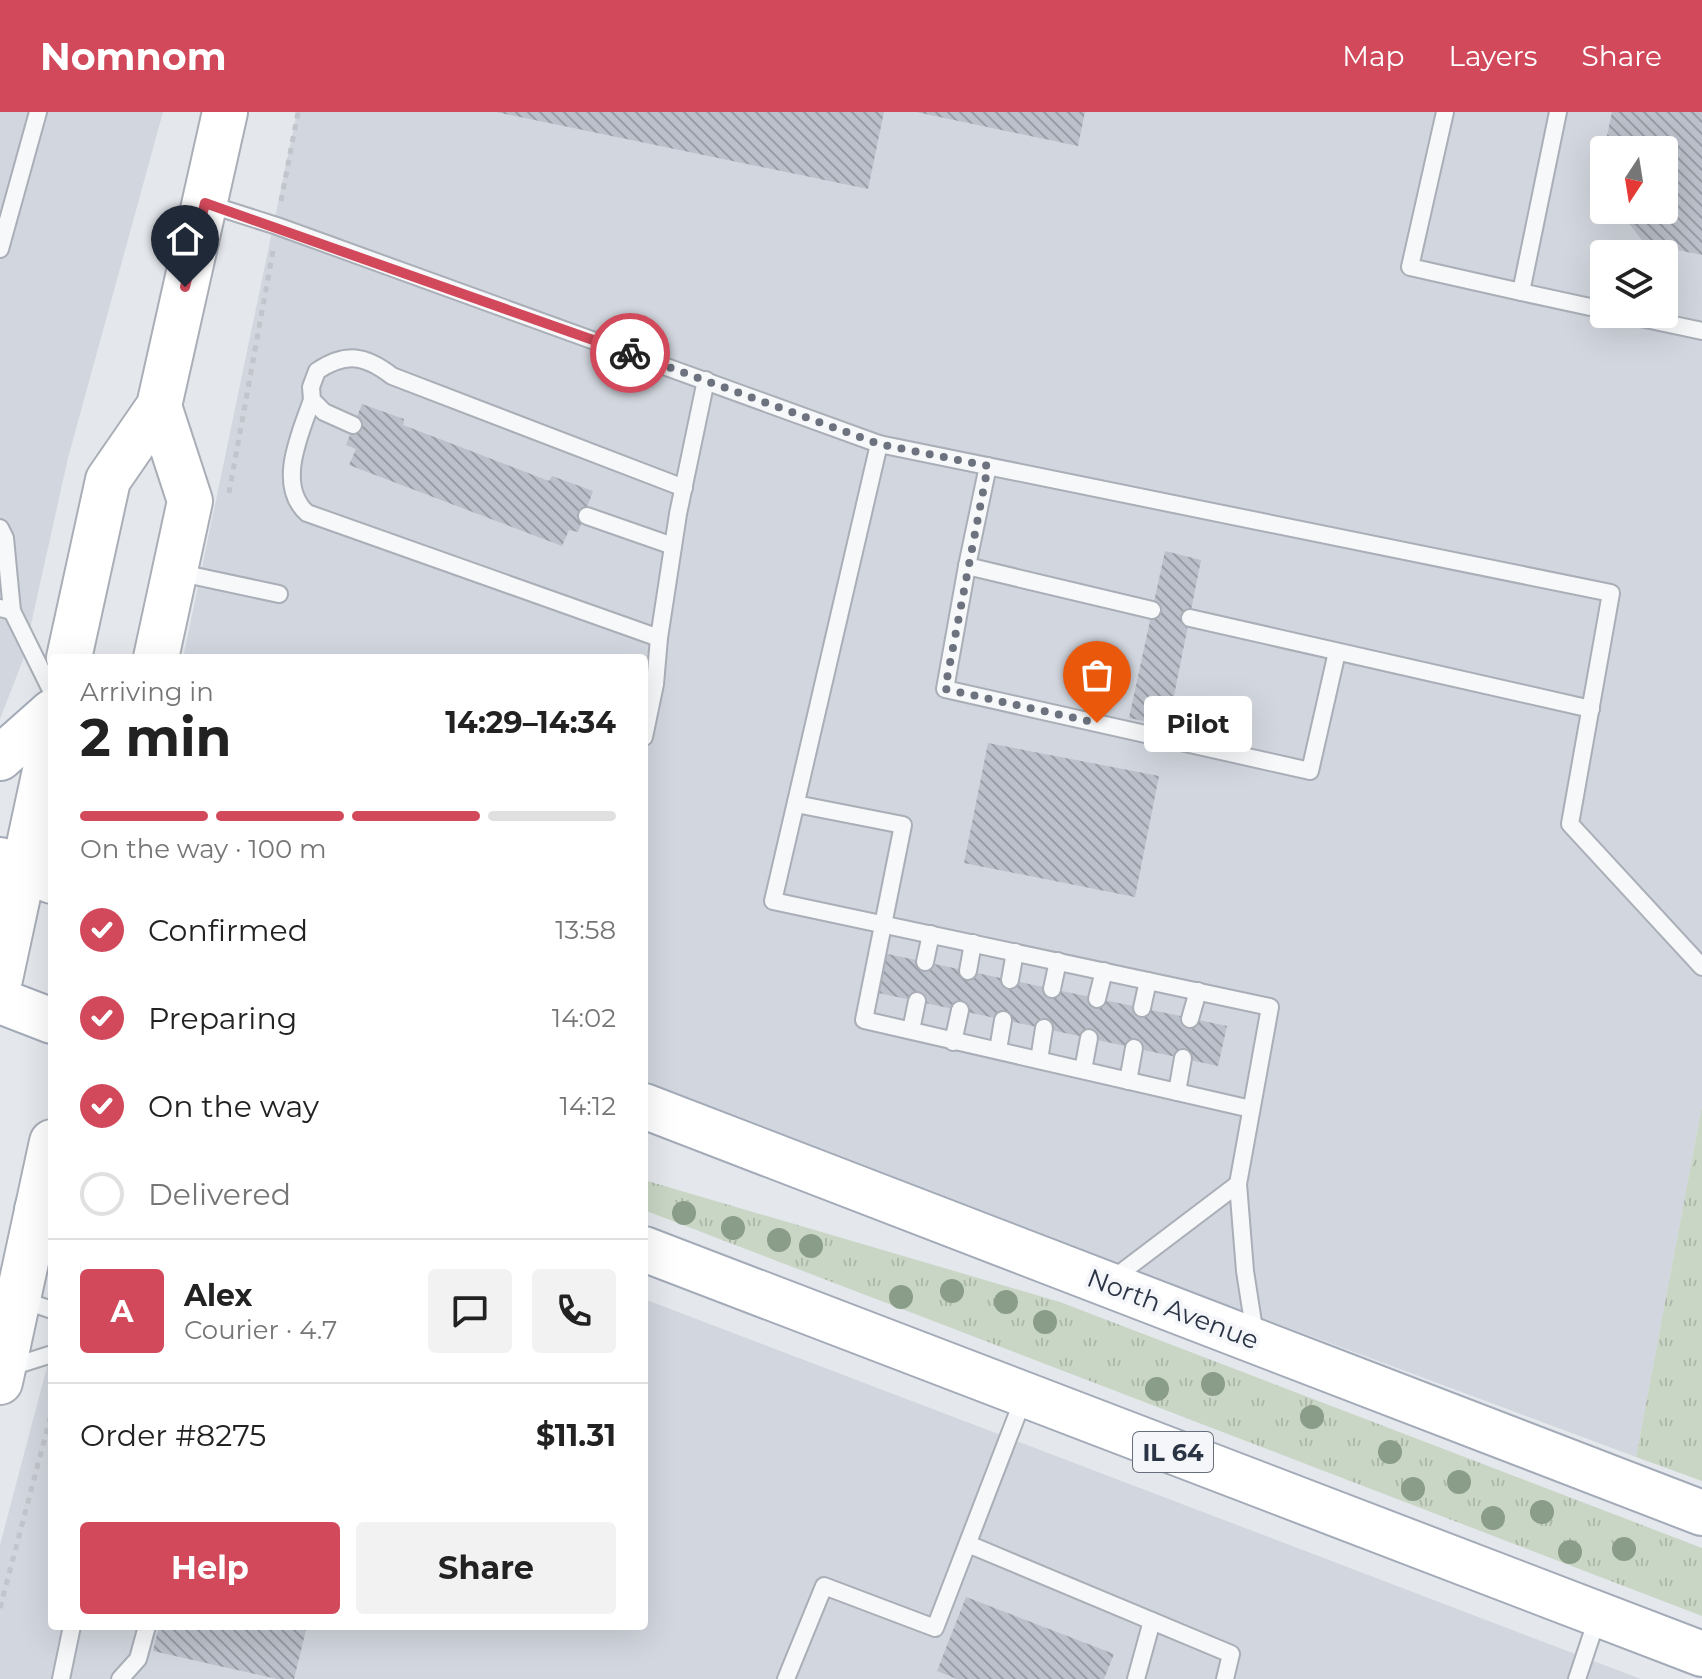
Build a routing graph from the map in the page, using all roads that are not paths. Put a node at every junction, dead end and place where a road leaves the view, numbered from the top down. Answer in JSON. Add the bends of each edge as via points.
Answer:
{"nodes":[{"id":1,"x":38,"y":112,"type":"edge"},
{"id":2,"x":225,"y":112,"type":"edge"},
{"id":3,"x":1445,"y":112,"type":"edge"},
{"id":4,"x":1558,"y":112,"type":"edge"},
{"id":5,"x":205,"y":203,"type":"junction"},
{"id":6,"x":0,"y":249,"type":"edge"},
{"id":7,"x":1521,"y":292,"type":"junction"},
{"id":8,"x":1590,"y":307,"type":"edge"},
{"id":9,"x":1678,"y":326,"type":"edge"},
{"id":10,"x":1702,"y":331,"type":"edge"},
{"id":11,"x":706,"y":380,"type":"junction"},
{"id":12,"x":312,"y":400,"type":"junction"},
{"id":13,"x":159,"y":406,"type":"junction"},
{"id":14,"x":353,"y":425,"type":"dead end"},
{"id":15,"x":879,"y":444,"type":"junction"},
{"id":16,"x":988,"y":466,"type":"junction"},
{"id":17,"x":684,"y":488,"type":"junction"},
{"id":18,"x":587,"y":516,"type":"dead end"},
{"id":19,"x":0,"y":528,"type":"edge"},
{"id":20,"x":673,"y":546,"type":"junction"},
{"id":21,"x":967,"y":566,"type":"junction"},
{"id":22,"x":174,"y":571,"type":"junction"},
{"id":23,"x":279,"y":594,"type":"dead end"},
{"id":24,"x":6,"y":609,"type":"edge"},
{"id":25,"x":1152,"y":610,"type":"dead end"},
{"id":26,"x":1190,"y":618,"type":"dead end"},
{"id":27,"x":659,"y":638,"type":"junction"},
{"id":28,"x":1337,"y":652,"type":"junction"},
{"id":29,"x":70,"y":654,"type":"edge"},
{"id":30,"x":157,"y":654,"type":"edge"},
{"id":31,"x":48,"y":685,"type":"edge"},
{"id":32,"x":1591,"y":709,"type":"junction"},
{"id":33,"x":48,"y":716,"type":"edge"},
{"id":34,"x":648,"y":718,"type":"edge"},
{"id":35,"x":0,"y":758,"type":"edge"},
{"id":36,"x":48,"y":758,"type":"edge"},
{"id":37,"x":796,"y":804,"type":"junction"},
{"id":38,"x":25,"y":870,"type":"edge"},
{"id":39,"x":882,"y":924,"type":"junction"},
{"id":40,"x":931,"y":934,"type":"junction"},
{"id":41,"x":973,"y":943,"type":"junction"},
{"id":42,"x":1015,"y":952,"type":"junction"},
{"id":43,"x":1058,"y":961,"type":"junction"},
{"id":44,"x":925,"y":962,"type":"dead end"},
{"id":45,"x":1702,"y":967,"type":"edge"},
{"id":46,"x":968,"y":971,"type":"dead end"},
{"id":47,"x":1104,"y":971,"type":"junction"},
{"id":48,"x":0,"y":979,"type":"edge"},
{"id":49,"x":1010,"y":980,"type":"dead end"},
{"id":50,"x":1148,"y":981,"type":"junction"},
{"id":51,"x":1052,"y":989,"type":"dead end"},
{"id":52,"x":1198,"y":991,"type":"junction"},
{"id":53,"x":1097,"y":999,"type":"dead end"},
{"id":54,"x":0,"y":1001,"type":"edge"},
{"id":55,"x":917,"y":1001,"type":"dead end"},
{"id":56,"x":1142,"y":1008,"type":"dead end"},
{"id":57,"x":960,"y":1010,"type":"dead end"},
{"id":58,"x":48,"y":1019,"type":"edge"},
{"id":59,"x":1190,"y":1019,"type":"dead end"},
{"id":60,"x":1003,"y":1020,"type":"dead end"},
{"id":61,"x":1044,"y":1028,"type":"dead end"},
{"id":62,"x":911,"y":1030,"type":"junction"},
{"id":63,"x":1089,"y":1038,"type":"dead end"},
{"id":64,"x":953,"y":1042,"type":"junction"},
{"id":65,"x":1134,"y":1048,"type":"dead end"},
{"id":66,"x":998,"y":1050,"type":"junction"},
{"id":67,"x":1183,"y":1058,"type":"dead end"},
{"id":68,"x":1039,"y":1060,"type":"junction"},
{"id":69,"x":1083,"y":1070,"type":"junction"},
{"id":70,"x":1128,"y":1081,"type":"junction"},
{"id":71,"x":1177,"y":1092,"type":"junction"},
{"id":72,"x":648,"y":1108,"type":"edge"},
{"id":73,"x":1251,"y":1109,"type":"junction"},
{"id":74,"x":48,"y":1174,"type":"edge"},
{"id":75,"x":1238,"y":1184,"type":"junction"},
{"id":76,"x":44,"y":1205,"type":"edge"},
{"id":77,"x":648,"y":1251,"type":"edge"},
{"id":78,"x":1107,"y":1284,"type":"junction"},
{"id":79,"x":35,"y":1304,"type":"edge"},
{"id":80,"x":1256,"y":1341,"type":"junction"},
{"id":81,"x":48,"y":1356,"type":"edge"},
{"id":82,"x":1,"y":1376,"type":"edge"},
{"id":83,"x":1025,"y":1396,"type":"junction"},
{"id":84,"x":1702,"y":1513,"type":"edge"},
{"id":85,"x":968,"y":1544,"type":"junction"},
{"id":86,"x":1598,"y":1614,"type":"junction"},
{"id":87,"x":1152,"y":1621,"type":"junction"},
{"id":88,"x":71,"y":1630,"type":"edge"},
{"id":89,"x":146,"y":1630,"type":"edge"},
{"id":90,"x":1702,"y":1654,"type":"edge"},
{"id":91,"x":61,"y":1679,"type":"edge"},
{"id":92,"x":120,"y":1679,"type":"edge"},
{"id":93,"x":786,"y":1679,"type":"edge"},
{"id":94,"x":1136,"y":1679,"type":"edge"},
{"id":95,"x":1225,"y":1679,"type":"edge"},
{"id":96,"x":1577,"y":1679,"type":"edge"}],
"edges":[{"from":1,"to":6,"type":"lane"},
{"from":2,"to":5,"type":"main road"},
{"from":3,"to":7,"type":"lane","via":[[1410,267]]},
{"from":4,"to":7,"type":"lane"},
{"from":5,"to":11,"type":"lane"},
{"from":5,"to":13,"type":"main road"},
{"from":7,"to":8,"type":"lane"},
{"from":9,"to":10,"type":"lane"},
{"from":11,"to":15,"type":"lane"},
{"from":11,"to":17,"type":"lane"},
{"from":12,"to":14,"type":"lane"},
{"from":12,"to":17,"type":"lane","via":[[317,371],[344,357],[358,357],[392,376]]},
{"from":12,"to":27,"type":"lane","via":[[299,434],[291,491],[307,513]]},
{"from":13,"to":22,"type":"main road","via":[[190,501]]},
{"from":13,"to":29,"type":"main road","via":[[108,480]]},
{"from":15,"to":16,"type":"lane"},
{"from":15,"to":37,"type":"lane"},
{"from":16,"to":21,"type":"lane"},
{"from":16,"to":32,"type":"lane","via":[[1611,593]]},
{"from":17,"to":20,"type":"lane"},
{"from":18,"to":20,"type":"lane"},
{"from":19,"to":24,"type":"lane","via":[[5,538]]},
{"from":20,"to":27,"type":"lane"},
{"from":21,"to":25,"type":"lane"},
{"from":21,"to":28,"type":"lane","via":[[945,689],[1310,771]]},
{"from":22,"to":23,"type":"lane"},
{"from":22,"to":30,"type":"main road"},
{"from":24,"to":31,"type":"lane"},
{"from":26,"to":28,"type":"lane"},
{"from":27,"to":34,"type":"lane"},
{"from":28,"to":32,"type":"lane"},
{"from":32,"to":45,"type":"lane","via":[[1570,824]]},
{"from":33,"to":35,"type":"main road"},
{"from":36,"to":38,"type":"main road"},
{"from":37,"to":39,"type":"lane","via":[[903,825]]},
{"from":37,"to":39,"type":"lane","via":[[773,901]]},
{"from":38,"to":48,"type":"main road"},
{"from":39,"to":40,"type":"lane"},
{"from":39,"to":62,"type":"lane","via":[[864,1020]]},
{"from":40,"to":41,"type":"lane"},
{"from":40,"to":44,"type":"lane"},
{"from":41,"to":42,"type":"lane"},
{"from":41,"to":46,"type":"lane"},
{"from":42,"to":43,"type":"lane"},
{"from":42,"to":49,"type":"lane"},
{"from":43,"to":47,"type":"lane"},
{"from":43,"to":51,"type":"lane"},
{"from":47,"to":50,"type":"lane"},
{"from":47,"to":53,"type":"lane"},
{"from":50,"to":52,"type":"lane"},
{"from":50,"to":56,"type":"lane"},
{"from":52,"to":59,"type":"lane"},
{"from":52,"to":73,"type":"lane","via":[[1270,1007]]},
{"from":54,"to":58,"type":"main road"},
{"from":55,"to":62,"type":"lane"},
{"from":57,"to":64,"type":"lane"},
{"from":60,"to":66,"type":"lane"},
{"from":61,"to":68,"type":"lane"},
{"from":62,"to":64,"type":"lane"},
{"from":63,"to":69,"type":"lane"},
{"from":64,"to":66,"type":"lane"},
{"from":65,"to":70,"type":"lane"},
{"from":66,"to":68,"type":"lane"},
{"from":67,"to":71,"type":"lane"},
{"from":68,"to":69,"type":"lane"},
{"from":69,"to":70,"type":"lane"},
{"from":70,"to":71,"type":"lane"},
{"from":71,"to":73,"type":"lane"},
{"from":72,"to":78,"type":"main road","name":"North Avenue"},
{"from":73,"to":75,"type":"lane"},
{"from":74,"to":76,"type":"main road"},
{"from":75,"to":78,"type":"lane"},
{"from":75,"to":80,"type":"lane"},
{"from":76,"to":79,"type":"main road"},
{"from":77,"to":83,"type":"main road","number":"IL 64"},
{"from":78,"to":80,"type":"main road","name":"North Avenue"},
{"from":79,"to":82,"type":"main road"},
{"from":80,"to":84,"type":"main road","name":"North Avenue"},
{"from":81,"to":82,"type":"lane"},
{"from":83,"to":85,"type":"lane"},
{"from":83,"to":86,"type":"main road","number":"IL 64"},
{"from":85,"to":87,"type":"lane"},
{"from":85,"to":93,"type":"lane","via":[[935,1628],[824,1586]]},
{"from":86,"to":90,"type":"main road","number":"IL 64"},
{"from":86,"to":96,"type":"lane"},
{"from":87,"to":94,"type":"lane"},
{"from":87,"to":95,"type":"lane","via":[[1231,1654]]},
{"from":88,"to":91,"type":"lane"},
{"from":89,"to":92,"type":"lane","via":[[138,1659]]}]}
